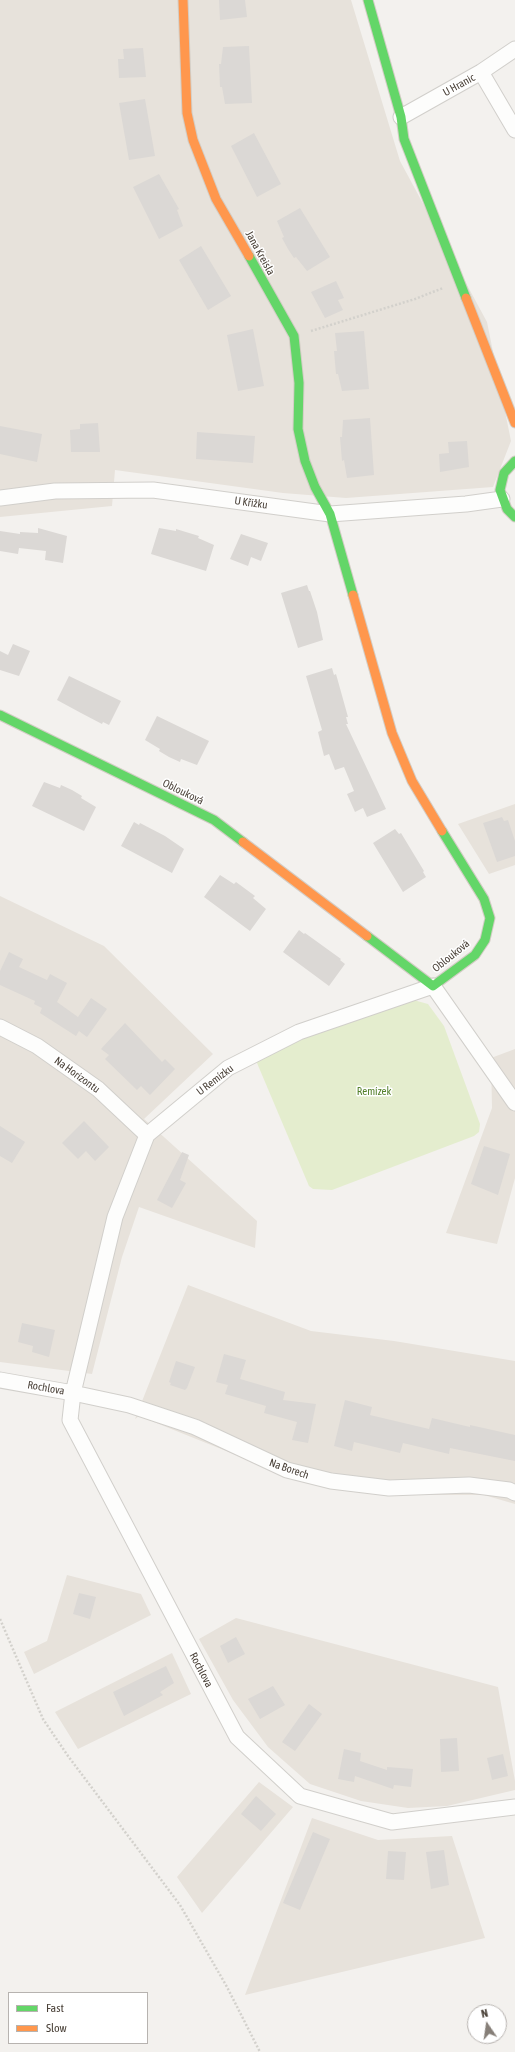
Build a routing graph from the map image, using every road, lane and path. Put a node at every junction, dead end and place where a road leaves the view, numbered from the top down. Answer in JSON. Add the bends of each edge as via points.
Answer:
{"nodes":[{"id":1,"x":183,"y":0,"type":"edge"},
{"id":2,"x":368,"y":0,"type":"edge"},
{"id":3,"x":515,"y":49,"type":"edge"},
{"id":4,"x":481,"y":72,"type":"junction"},
{"id":5,"x":401,"y":117,"type":"junction"},
{"id":6,"x":515,"y":130,"type":"edge"},
{"id":7,"x":459,"y":282,"type":"junction"},
{"id":8,"x":294,"y":336,"type":"junction"},
{"id":9,"x":515,"y":423,"type":"edge"},
{"id":10,"x":515,"y":461,"type":"edge"},
{"id":11,"x":0,"y":498,"type":"edge"},
{"id":12,"x":502,"y":499,"type":"junction"},
{"id":13,"x":330,"y":514,"type":"junction"},
{"id":14,"x":515,"y":516,"type":"edge"},
{"id":15,"x":0,"y":715,"type":"edge"},
{"id":16,"x":433,"y":986,"type":"junction"},
{"id":17,"x":0,"y":1026,"type":"edge"},
{"id":18,"x":515,"y":1102,"type":"edge"},
{"id":19,"x":147,"y":1135,"type":"junction"},
{"id":20,"x":0,"y":1380,"type":"edge"},
{"id":21,"x":73,"y":1393,"type":"junction"},
{"id":22,"x":515,"y":1493,"type":"edge"},
{"id":23,"x":0,"y":1619,"type":"edge"},
{"id":24,"x":515,"y":1806,"type":"edge"},
{"id":25,"x":260,"y":2052,"type":"edge"}],
"edges":[{"from":1,"to":8,"type":"street","name":"Jana Kreisla","via":[[187,113],[193,140],[216,199]]},
{"from":2,"to":5,"type":"street"},
{"from":3,"to":4,"type":"street","name":"U Hranic"},
{"from":4,"to":5,"type":"street","name":"U Hranic"},
{"from":4,"to":6,"type":"street"},
{"from":5,"to":7,"type":"street","via":[[404,139]]},
{"from":7,"to":8,"type":"path","via":[[415,299]]},
{"from":7,"to":9,"type":"street"},
{"from":8,"to":13,"type":"street","name":"Jana Kreisla","via":[[299,383],[298,429],[305,461],[315,487]]},
{"from":10,"to":12,"type":"street","via":[[504,473],[501,481]]},
{"from":11,"to":13,"type":"street","name":"U Křížku","via":[[55,491],[153,490]]},
{"from":12,"to":13,"type":"street","name":"U Křížku"},
{"from":12,"to":14,"type":"street","via":[[507,509]]},
{"from":13,"to":16,"type":"street","name":"Oblouková","via":[[392,733],[412,781],[484,899],[490,918],[485,940],[475,955]]},
{"from":15,"to":16,"type":"street","name":"Oblouková","via":[[214,820]]},
{"from":16,"to":18,"type":"street"},
{"from":16,"to":19,"type":"street","name":"U Remízku","via":[[299,1032],[228,1068]]},
{"from":17,"to":19,"type":"street","name":"Na Horizontu","via":[[37,1046],[98,1090]]},
{"from":19,"to":21,"type":"street","name":"U Remízku","via":[[115,1217]]},
{"from":20,"to":21,"type":"street","name":"Rochlova"},
{"from":21,"to":22,"type":"street","name":"Na Borech","via":[[129,1405],[195,1428],[287,1470],[331,1481],[388,1488],[470,1485]]},
{"from":21,"to":24,"type":"street","name":"Rochlova","via":[[70,1420],[237,1738],[300,1796],[392,1822]]},
{"from":23,"to":25,"type":"path","via":[[44,1719],[68,1756],[180,1905],[227,1987]]}]}
